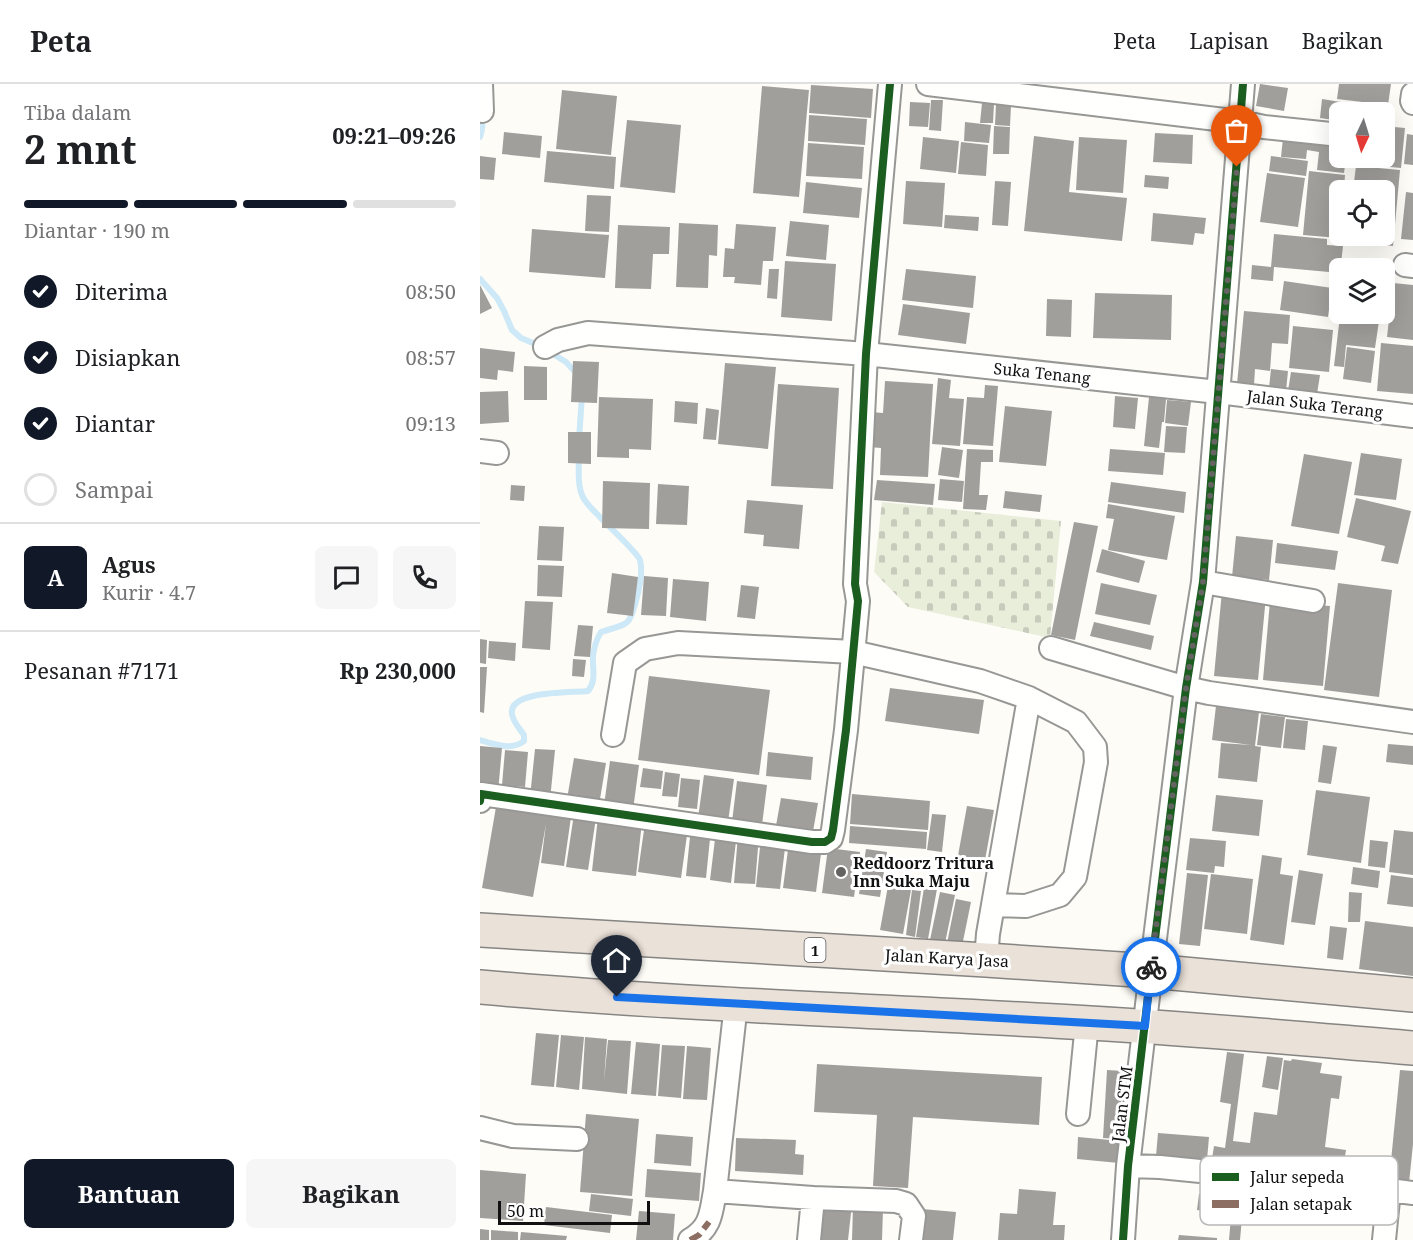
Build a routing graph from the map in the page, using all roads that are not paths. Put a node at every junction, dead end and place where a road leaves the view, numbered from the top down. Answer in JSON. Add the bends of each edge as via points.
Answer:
{"nodes":[{"id":1,"x":481,"y":84,"type":"edge"},
{"id":2,"x":890,"y":84,"type":"edge"},
{"id":3,"x":928,"y":84,"type":"edge"},
{"id":4,"x":1243,"y":84,"type":"edge"},
{"id":5,"x":1413,"y":94,"type":"edge"},
{"id":6,"x":1413,"y":103,"type":"edge"},
{"id":7,"x":482,"y":111,"type":"dead end"},
{"id":8,"x":1241,"y":122,"type":"junction"},
{"id":9,"x":1329,"y":134,"type":"edge"},
{"id":10,"x":545,"y":347,"type":"dead end"},
{"id":11,"x":866,"y":354,"type":"junction"},
{"id":12,"x":1218,"y":392,"type":"junction"},
{"id":13,"x":1413,"y":416,"type":"edge"},
{"id":14,"x":1203,"y":582,"type":"junction"},
{"id":15,"x":1313,"y":601,"type":"dead end"},
{"id":16,"x":1051,"y":648,"type":"dead end"},
{"id":17,"x":853,"y":652,"type":"junction"},
{"id":18,"x":1186,"y":688,"type":"junction"},
{"id":19,"x":1029,"y":698,"type":"junction"},
{"id":20,"x":1413,"y":722,"type":"edge"},
{"id":21,"x":613,"y":735,"type":"dead end"},
{"id":22,"x":480,"y":796,"type":"edge"},
{"id":23,"x":993,"y":905,"type":"junction"},
{"id":24,"x":480,"y":930,"type":"edge"},
{"id":25,"x":986,"y":960,"type":"junction"},
{"id":26,"x":1151,"y":971,"type":"junction"},
{"id":27,"x":480,"y":987,"type":"edge"},
{"id":28,"x":1413,"y":995,"type":"edge"},
{"id":29,"x":735,"y":1004,"type":"junction"},
{"id":30,"x":1087,"y":1023,"type":"junction"},
{"id":31,"x":1145,"y":1026,"type":"junction"},
{"id":32,"x":1413,"y":1048,"type":"edge"},
{"id":33,"x":1078,"y":1114,"type":"dead end"},
{"id":34,"x":480,"y":1128,"type":"edge"},
{"id":35,"x":577,"y":1139,"type":"dead end"},
{"id":36,"x":1128,"y":1166,"type":"junction"},
{"id":37,"x":1200,"y":1171,"type":"edge"},
{"id":38,"x":715,"y":1191,"type":"junction"},
{"id":39,"x":1398,"y":1191,"type":"edge"},
{"id":40,"x":1413,"y":1193,"type":"edge"},
{"id":41,"x":813,"y":1198,"type":"junction"},
{"id":42,"x":1386,"y":1225,"type":"edge"},
{"id":43,"x":690,"y":1240,"type":"edge"},
{"id":44,"x":809,"y":1240,"type":"edge"},
{"id":45,"x":911,"y":1240,"type":"edge"},
{"id":46,"x":1123,"y":1240,"type":"edge"},
{"id":47,"x":1384,"y":1240,"type":"edge"}],
"edges":[{"from":1,"to":7,"type":"street"},
{"from":2,"to":11,"type":"street"},
{"from":3,"to":8,"type":"street"},
{"from":4,"to":8,"type":"street","name":"Jalan STM"},
{"from":5,"to":6,"type":"street"},
{"from":8,"to":9,"type":"street"},
{"from":8,"to":12,"type":"street","name":"Jalan STM"},
{"from":10,"to":11,"type":"street","name":"Suka Tenang","via":[[588,333]]},
{"from":11,"to":12,"type":"street","name":"Suka Tenang"},
{"from":11,"to":17,"type":"street"},
{"from":12,"to":13,"type":"street","name":"Jalan Suka Terang"},
{"from":12,"to":14,"type":"street","name":"Jalan STM"},
{"from":14,"to":15,"type":"street"},
{"from":14,"to":18,"type":"street","name":"Jalan STM"},
{"from":16,"to":18,"type":"street"},
{"from":17,"to":19,"type":"street","via":[[980,681]]},
{"from":17,"to":21,"type":"street","via":[[678,643],[645,649],[625,663]]},
{"from":17,"to":22,"type":"street","via":[[833,830],[825,842]]},
{"from":18,"to":20,"type":"street"},
{"from":18,"to":26,"type":"street","name":"Jalan STM"},
{"from":19,"to":23,"type":"street"},
{"from":19,"to":23,"type":"street","via":[[1076,722],[1095,747],[1096,762],[1075,877],[1060,895],[1026,906]]},
{"from":23,"to":25,"type":"street"},
{"from":24,"to":25,"type":"highway","name":"Jalan Karya Jasa","number":"1"},
{"from":25,"to":26,"type":"highway","name":"Jalan Karya Jasa","number":"1"},
{"from":26,"to":28,"type":"highway","name":"Jalan Karya Jasa","number":"1"},
{"from":26,"to":31,"type":"street","name":"Jalan STM"},
{"from":27,"to":29,"type":"highway"},
{"from":29,"to":30,"type":"highway"},
{"from":29,"to":38,"type":"street"},
{"from":30,"to":31,"type":"highway"},
{"from":30,"to":33,"type":"street"},
{"from":31,"to":32,"type":"highway"},
{"from":31,"to":36,"type":"street","name":"Jalan STM"},
{"from":34,"to":35,"type":"street","via":[[513,1136]]},
{"from":36,"to":37,"type":"street"},
{"from":36,"to":46,"type":"street","name":"Jalan STM"},
{"from":38,"to":41,"type":"street"},
{"from":38,"to":43,"type":"street","via":[[709,1222]]},
{"from":39,"to":40,"type":"street"},
{"from":41,"to":44,"type":"street"},
{"from":41,"to":45,"type":"street","via":[[906,1204],[914,1216]]},
{"from":42,"to":47,"type":"street"}]}
